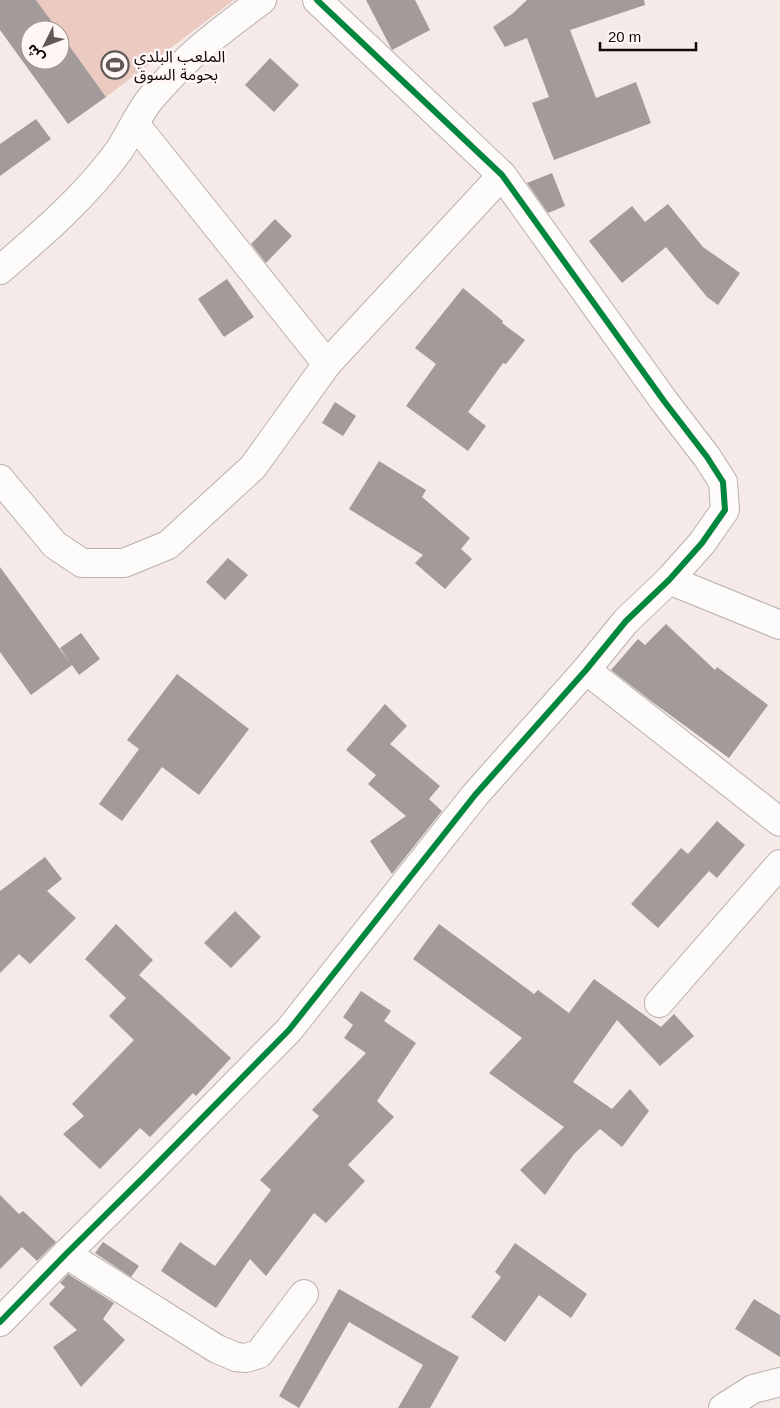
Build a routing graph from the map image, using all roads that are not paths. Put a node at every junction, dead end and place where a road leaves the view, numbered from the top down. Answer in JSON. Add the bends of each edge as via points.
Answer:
{"nodes":[{"id":1,"x":262,"y":0,"type":"edge"},
{"id":2,"x":317,"y":0,"type":"edge"},
{"id":3,"x":135,"y":124,"type":"junction"},
{"id":4,"x":502,"y":175,"type":"junction"},
{"id":5,"x":0,"y":270,"type":"edge"},
{"id":6,"x":327,"y":364,"type":"junction"},
{"id":7,"x":0,"y":479,"type":"edge"},
{"id":8,"x":669,"y":580,"type":"junction"},
{"id":9,"x":780,"y":625,"type":"edge"},
{"id":10,"x":586,"y":670,"type":"junction"},
{"id":11,"x":780,"y":822,"type":"edge"},
{"id":12,"x":780,"y":864,"type":"edge"},
{"id":13,"x":659,"y":1003,"type":"dead end"},
{"id":14,"x":66,"y":1254,"type":"junction"},
{"id":15,"x":304,"y":1294,"type":"dead end"},
{"id":16,"x":0,"y":1322,"type":"edge"},
{"id":17,"x":780,"y":1382,"type":"edge"},
{"id":18,"x":723,"y":1408,"type":"edge"}],
"edges":[{"from":1,"to":3,"type":"street","via":[[204,45],[150,99]]},
{"from":2,"to":4,"type":"street"},
{"from":3,"to":5,"type":"street","via":[[118,152],[69,207]]},
{"from":3,"to":6,"type":"street"},
{"from":4,"to":6,"type":"street"},
{"from":4,"to":8,"type":"street","via":[[722,482],[725,510],[702,543]]},
{"from":6,"to":7,"type":"street","via":[[252,467],[168,545],[124,563],[82,563],[55,545]]},
{"from":8,"to":9,"type":"street"},
{"from":8,"to":10,"type":"street","via":[[626,621]]},
{"from":10,"to":11,"type":"street"},
{"from":10,"to":14,"type":"street","via":[[475,795],[289,1030]]},
{"from":12,"to":13,"type":"street"},
{"from":14,"to":15,"type":"street","via":[[236,1358],[259,1354]]},
{"from":14,"to":16,"type":"street"},
{"from":17,"to":18,"type":"street","via":[[753,1389]]}]}
